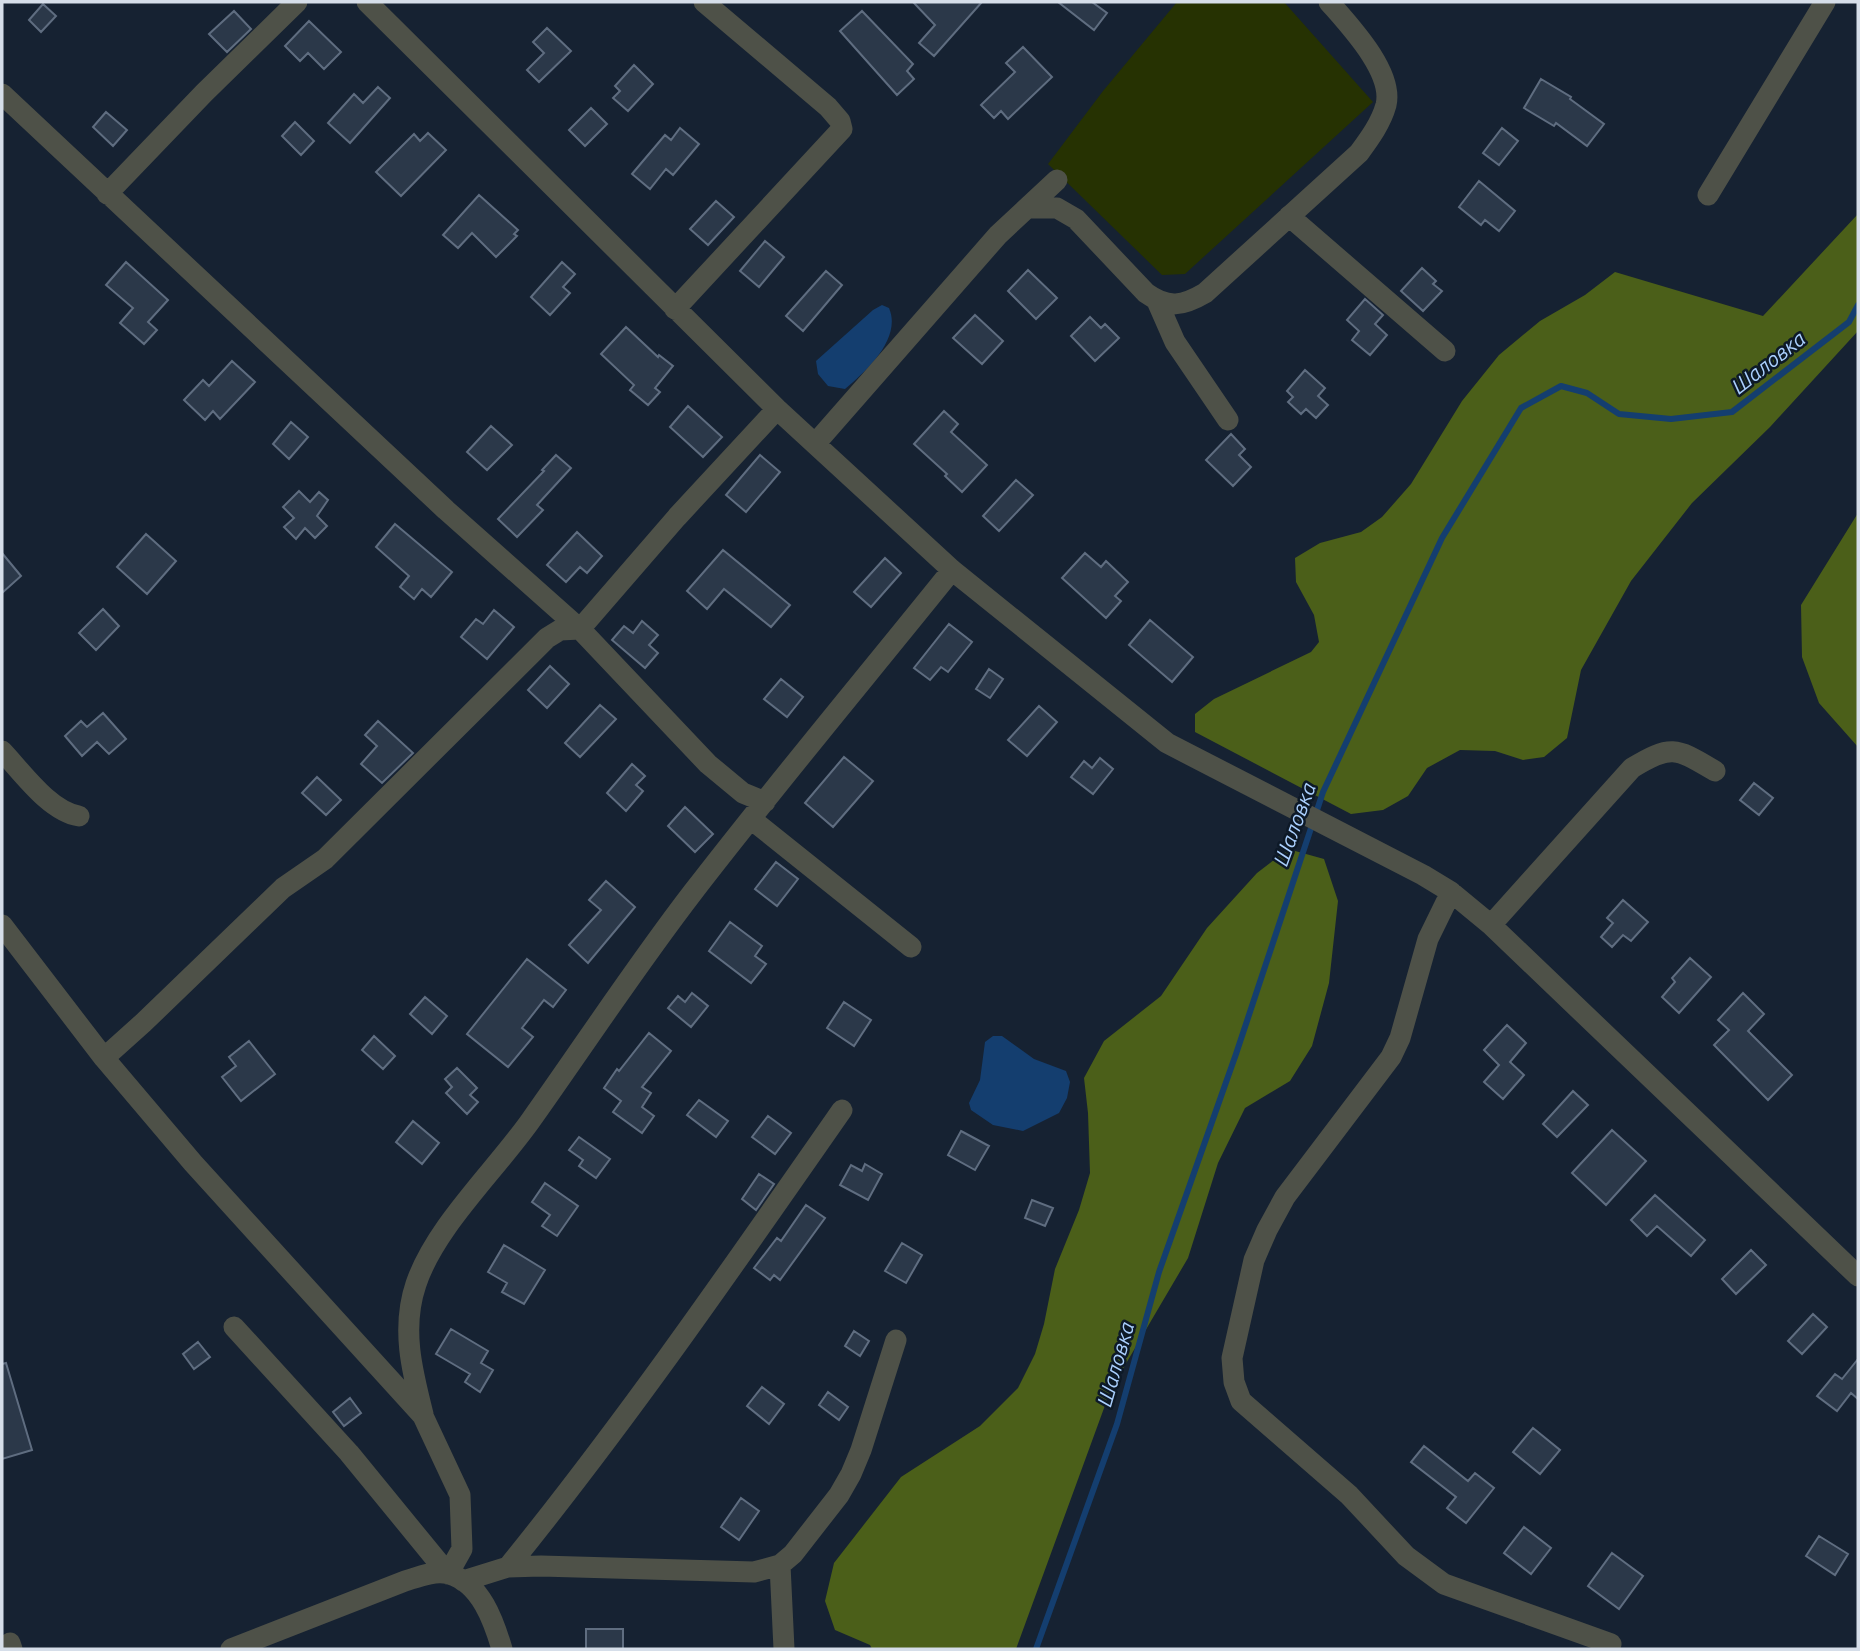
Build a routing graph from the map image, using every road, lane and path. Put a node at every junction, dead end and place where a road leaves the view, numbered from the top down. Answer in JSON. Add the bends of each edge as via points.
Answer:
{"nodes":[{"id":1,"x":297,"y":2,"type":"edge"},
{"id":2,"x":367,"y":2,"type":"edge"},
{"id":3,"x":704,"y":2,"type":"edge"},
{"id":4,"x":1329,"y":2,"type":"edge"},
{"id":5,"x":1825,"y":2,"type":"edge"},
{"id":6,"x":2,"y":94,"type":"edge"},
{"id":7,"x":1057,"y":180,"type":"dead end"},
{"id":8,"x":107,"y":194,"type":"junction"},
{"id":9,"x":1708,"y":195,"type":"dead end"},
{"id":10,"x":1027,"y":208,"type":"junction"},
{"id":11,"x":1289,"y":216,"type":"junction"},
{"id":12,"x":1157,"y":301,"type":"junction"},
{"id":13,"x":676,"y":309,"type":"junction"},
{"id":14,"x":1445,"y":351,"type":"dead end"},
{"id":15,"x":776,"y":409,"type":"junction"},
{"id":16,"x":1228,"y":420,"type":"dead end"},
{"id":17,"x":815,"y":444,"type":"junction"},
{"id":18,"x":952,"y":570,"type":"junction"},
{"id":19,"x":580,"y":629,"type":"junction"},
{"id":20,"x":2,"y":751,"type":"edge"},
{"id":21,"x":1715,"y":771,"type":"dead end"},
{"id":22,"x":765,"y":802,"type":"junction"},
{"id":23,"x":79,"y":816,"type":"dead end"},
{"id":24,"x":751,"y":819,"type":"junction"},
{"id":25,"x":1451,"y":892,"type":"junction"},
{"id":26,"x":2,"y":925,"type":"edge"},
{"id":27,"x":1491,"y":925,"type":"junction"},
{"id":28,"x":911,"y":947,"type":"dead end"},
{"id":29,"x":104,"y":1058,"type":"junction"},
{"id":30,"x":842,"y":1110,"type":"dead end"},
{"id":31,"x":1858,"y":1276,"type":"edge"},
{"id":32,"x":233,"y":1326,"type":"dead end"},
{"id":33,"x":896,"y":1340,"type":"dead end"},
{"id":34,"x":423,"y":1416,"type":"junction"},
{"id":35,"x":780,"y":1565,"type":"junction"},
{"id":36,"x":508,"y":1567,"type":"junction"},
{"id":37,"x":455,"y":1577,"type":"junction"},
{"id":38,"x":1611,"y":1644,"type":"dead end"},
{"id":39,"x":231,"y":1649,"type":"edge"},
{"id":40,"x":502,"y":1649,"type":"edge"},
{"id":41,"x":784,"y":1649,"type":"edge"}],
"edges":[{"from":1,"to":8,"type":"street"},
{"from":2,"to":13,"type":"street"},
{"from":3,"to":13,"type":"street","via":[[828,107],[842,129]]},
{"from":4,"to":11,"type":"street","via":[[1376,61],[1387,102],[1359,153]]},
{"from":5,"to":9,"type":"street"},
{"from":6,"to":8,"type":"street"},
{"from":7,"to":10,"type":"street"},
{"from":8,"to":19,"type":"street"},
{"from":10,"to":12,"type":"street","via":[[1057,208],[1076,219]]},
{"from":10,"to":17,"type":"street","via":[[998,235]]},
{"from":11,"to":12,"type":"street","via":[[1205,293],[1188,303]]},
{"from":11,"to":14,"type":"street"},
{"from":12,"to":16,"type":"street","via":[[1175,342]]},
{"from":13,"to":15,"type":"street"},
{"from":15,"to":17,"type":"street"},
{"from":15,"to":19,"type":"street"},
{"from":17,"to":18,"type":"street"},
{"from":18,"to":22,"type":"street"},
{"from":18,"to":25,"type":"street","via":[[1167,743]]},
{"from":19,"to":22,"type":"street","via":[[708,764],[743,793]]},
{"from":19,"to":29,"type":"street","via":[[560,630],[547,638],[325,859],[283,888]]},
{"from":20,"to":23,"type":"street","via":[[54,805]]},
{"from":21,"to":27,"type":"street","via":[[1685,752],[1671,750],[1632,768]]},
{"from":22,"to":24,"type":"street"},
{"from":24,"to":28,"type":"street"},
{"from":24,"to":34,"type":"street","via":[[692,893],[514,1143],[438,1238],[415,1286],[408,1331]]},
{"from":25,"to":27,"type":"street"},
{"from":25,"to":38,"type":"street","via":[[1429,939],[1391,1057],[1285,1197],[1266,1230],[1254,1260],[1231,1358],[1234,1382],[1241,1401],[1349,1494],[1406,1556],[1444,1584]]},
{"from":26,"to":29,"type":"street"},
{"from":27,"to":31,"type":"street"},
{"from":29,"to":34,"type":"street"},
{"from":30,"to":36,"type":"street","via":[[661,1369]]},
{"from":32,"to":37,"type":"street"},
{"from":33,"to":35,"type":"street","via":[[851,1474]]},
{"from":34,"to":37,"type":"street","via":[[460,1495],[462,1549]]},
{"from":35,"to":36,"type":"street","via":[[754,1572]]},
{"from":35,"to":41,"type":"street"},
{"from":36,"to":37,"type":"street"},
{"from":37,"to":39,"type":"street","via":[[427,1574],[405,1581]]},
{"from":37,"to":40,"type":"street","via":[[480,1598],[493,1619]]}]}
